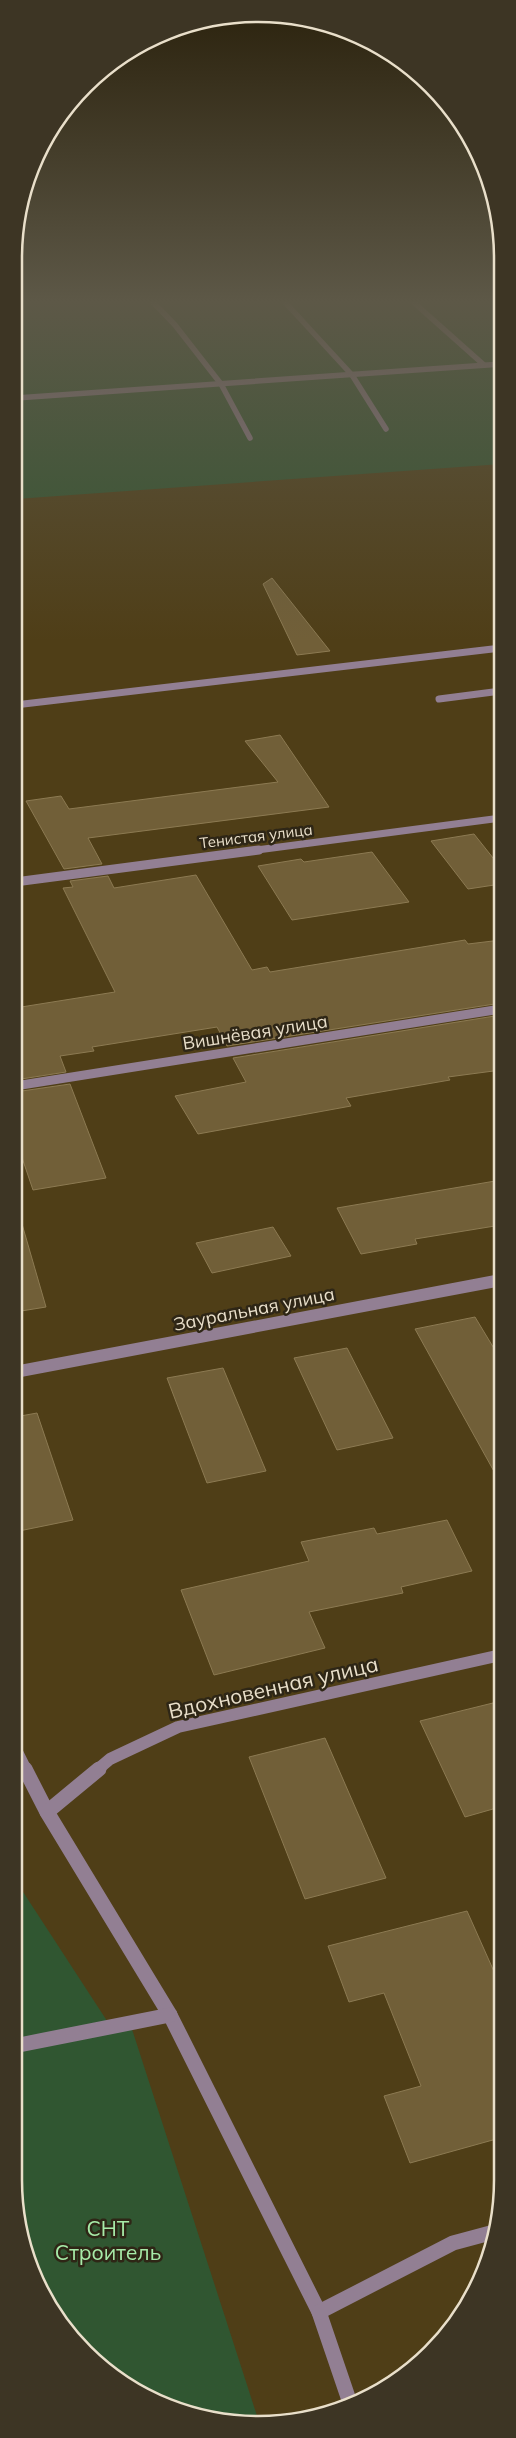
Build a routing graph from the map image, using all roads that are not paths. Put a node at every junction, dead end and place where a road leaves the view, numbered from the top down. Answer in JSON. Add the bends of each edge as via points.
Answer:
{"nodes":[{"id":1,"x":237,"y":414,"type":"edge"},
{"id":2,"x":376,"y":414,"type":"edge"},
{"id":3,"x":386,"y":429,"type":"dead end"},
{"id":4,"x":250,"y":438,"type":"dead end"},
{"id":5,"x":493,"y":649,"type":"edge"},
{"id":6,"x":493,"y":692,"type":"edge"},
{"id":7,"x":439,"y":699,"type":"dead end"},
{"id":8,"x":23,"y":705,"type":"edge"},
{"id":9,"x":493,"y":819,"type":"edge"},
{"id":10,"x":23,"y":881,"type":"edge"},
{"id":11,"x":493,"y":1010,"type":"edge"},
{"id":12,"x":23,"y":1085,"type":"edge"},
{"id":13,"x":493,"y":1282,"type":"edge"},
{"id":14,"x":23,"y":1370,"type":"edge"},
{"id":15,"x":493,"y":1657,"type":"edge"},
{"id":16,"x":23,"y":1764,"type":"edge"},
{"id":17,"x":47,"y":1812,"type":"junction"},
{"id":18,"x":170,"y":2015,"type":"junction"},
{"id":19,"x":23,"y":2044,"type":"edge"},
{"id":20,"x":487,"y":2234,"type":"edge"},
{"id":21,"x":319,"y":2312,"type":"junction"},
{"id":22,"x":348,"y":2398,"type":"edge"}],
"edges":[{"from":1,"to":4,"type":"street"},
{"from":2,"to":3,"type":"street"},
{"from":5,"to":8,"type":"street"},
{"from":6,"to":7,"type":"street"},
{"from":9,"to":10,"type":"street","name":"Тенистая улица"},
{"from":11,"to":12,"type":"street","name":"Вишнёвая улица"},
{"from":13,"to":14,"type":"street","name":"Зауральная улица"},
{"from":15,"to":17,"type":"street","name":"Вдохновенная улица","via":[[178,1727],[110,1759]]},
{"from":16,"to":17,"type":"street"},
{"from":17,"to":18,"type":"street"},
{"from":18,"to":19,"type":"street"},
{"from":18,"to":21,"type":"street"},
{"from":20,"to":21,"type":"street","via":[[453,2243]]},
{"from":21,"to":22,"type":"street"}]}
